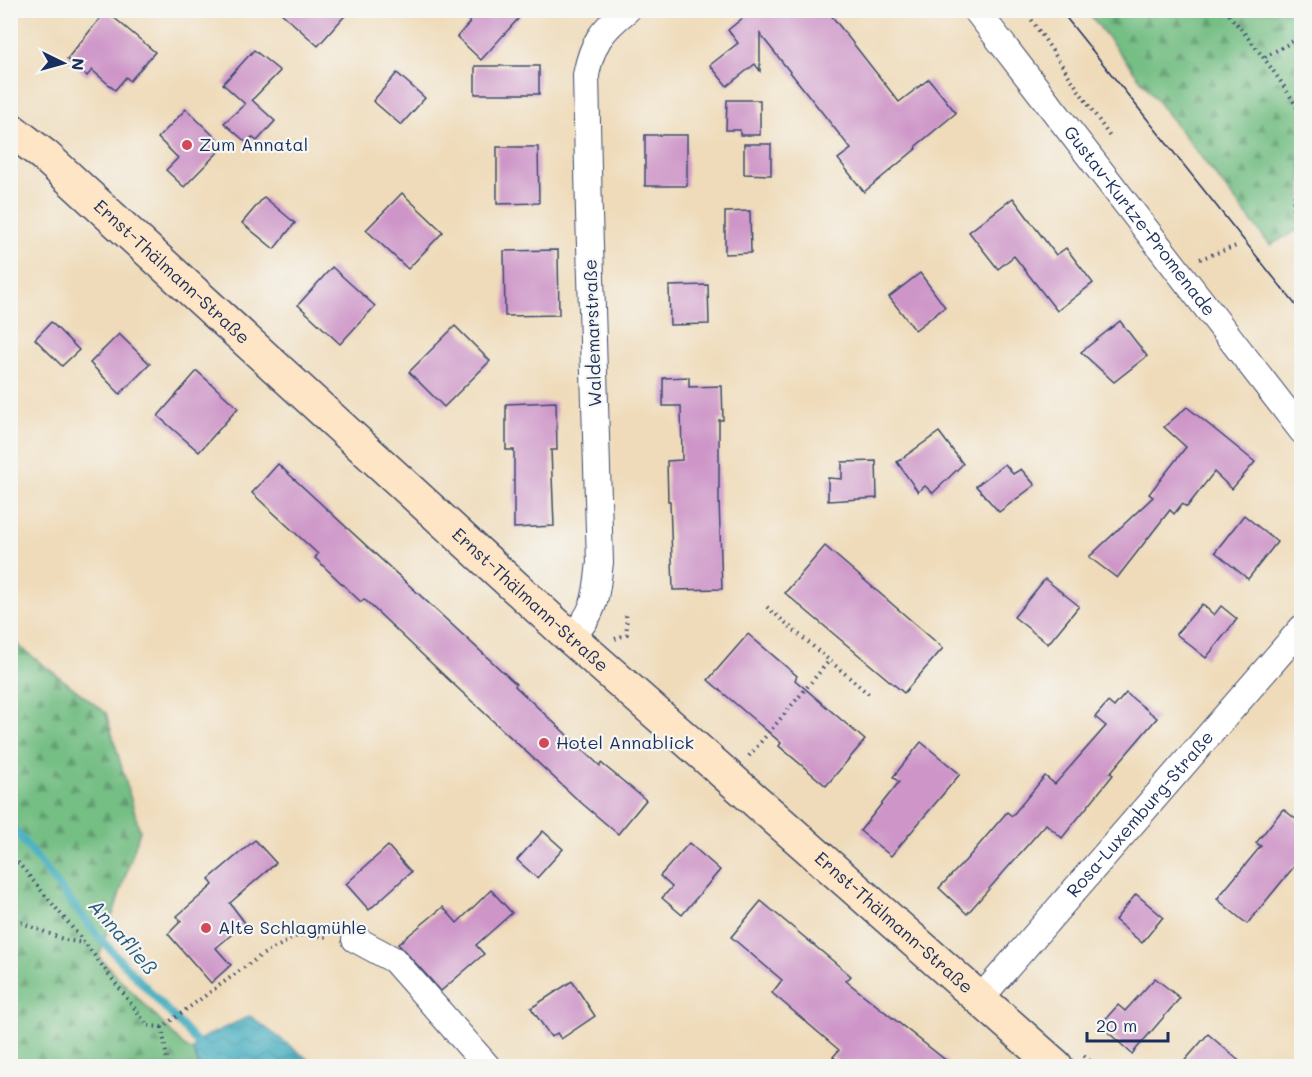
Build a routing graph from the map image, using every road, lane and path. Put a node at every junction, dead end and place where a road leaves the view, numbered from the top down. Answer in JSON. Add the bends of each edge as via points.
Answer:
{"nodes":[{"id":1,"x":976,"y":10,"type":"edge"},
{"id":2,"x":1225,"y":10,"type":"edge"},
{"id":3,"x":609,"y":15,"type":"edge"},
{"id":4,"x":1302,"y":36,"type":"edge"},
{"id":5,"x":1265,"y":57,"type":"junction"},
{"id":6,"x":1302,"y":116,"type":"edge"},
{"id":7,"x":10,"y":129,"type":"edge"},
{"id":8,"x":1302,"y":166,"type":"edge"},
{"id":9,"x":1302,"y":235,"type":"edge"},
{"id":10,"x":1236,"y":246,"type":"dead end"},
{"id":11,"x":1179,"y":273,"type":"junction"},
{"id":12,"x":1302,"y":431,"type":"edge"},
{"id":13,"x":767,"y":607,"type":"dead end"},
{"id":14,"x":626,"y":611,"type":"dead end"},
{"id":15,"x":1302,"y":628,"type":"edge"},
{"id":16,"x":571,"y":638,"type":"junction"},
{"id":17,"x":609,"y":642,"type":"dead end"},
{"id":18,"x":829,"y":661,"type":"junction"},
{"id":19,"x":871,"y":696,"type":"dead end"},
{"id":20,"x":745,"y":761,"type":"dead end"},
{"id":21,"x":10,"y":853,"type":"edge"},
{"id":22,"x":10,"y":918,"type":"edge"},
{"id":23,"x":355,"y":939,"type":"joint"},
{"id":24,"x":85,"y":943,"type":"junction"},
{"id":25,"x":979,"y":1000,"type":"junction"},
{"id":26,"x":162,"y":1027,"type":"junction"},
{"id":27,"x":168,"y":1066,"type":"edge"},
{"id":28,"x":487,"y":1066,"type":"edge"},
{"id":29,"x":1056,"y":1066,"type":"edge"}],
"edges":[{"from":1,"to":11,"type":"street","name":"Gustav-Kurtze-Promenade"},
{"from":2,"to":5,"type":"path"},
{"from":3,"to":16,"type":"street","name":"Waldemarstraße","via":[[589,57],[586,75],[600,562],[591,612]]},
{"from":4,"to":5,"type":"path"},
{"from":5,"to":6,"type":"path"},
{"from":7,"to":16,"type":"main road","name":"Ernst-Thälmann-Straße","via":[[45,156]]},
{"from":8,"to":9,"type":"path","via":[[1293,204]]},
{"from":10,"to":11,"type":"path","via":[[1198,260]]},
{"from":11,"to":12,"type":"street","name":"Gustav-Kurtze-Promenade"},
{"from":13,"to":18,"type":"path"},
{"from":14,"to":17,"type":"path","via":[[627,634]]},
{"from":15,"to":25,"type":"street","name":"Rosa-Luxemburg-Straße"},
{"from":16,"to":25,"type":"main road","name":"Ernst-Thälmann-Straße"},
{"from":18,"to":19,"type":"path"},
{"from":18,"to":20,"type":"path"},
{"from":21,"to":24,"type":"path"},
{"from":22,"to":24,"type":"path","via":[[64,940]]},
{"from":23,"to":26,"type":"path","via":[[299,935],[260,956]]},
{"from":23,"to":28,"type":"street","via":[[394,960]]},
{"from":24,"to":26,"type":"path","via":[[148,1026]]},
{"from":25,"to":29,"type":"main road","name":"Ernst-Thälmann-Straße"},
{"from":26,"to":27,"type":"path"}]}
